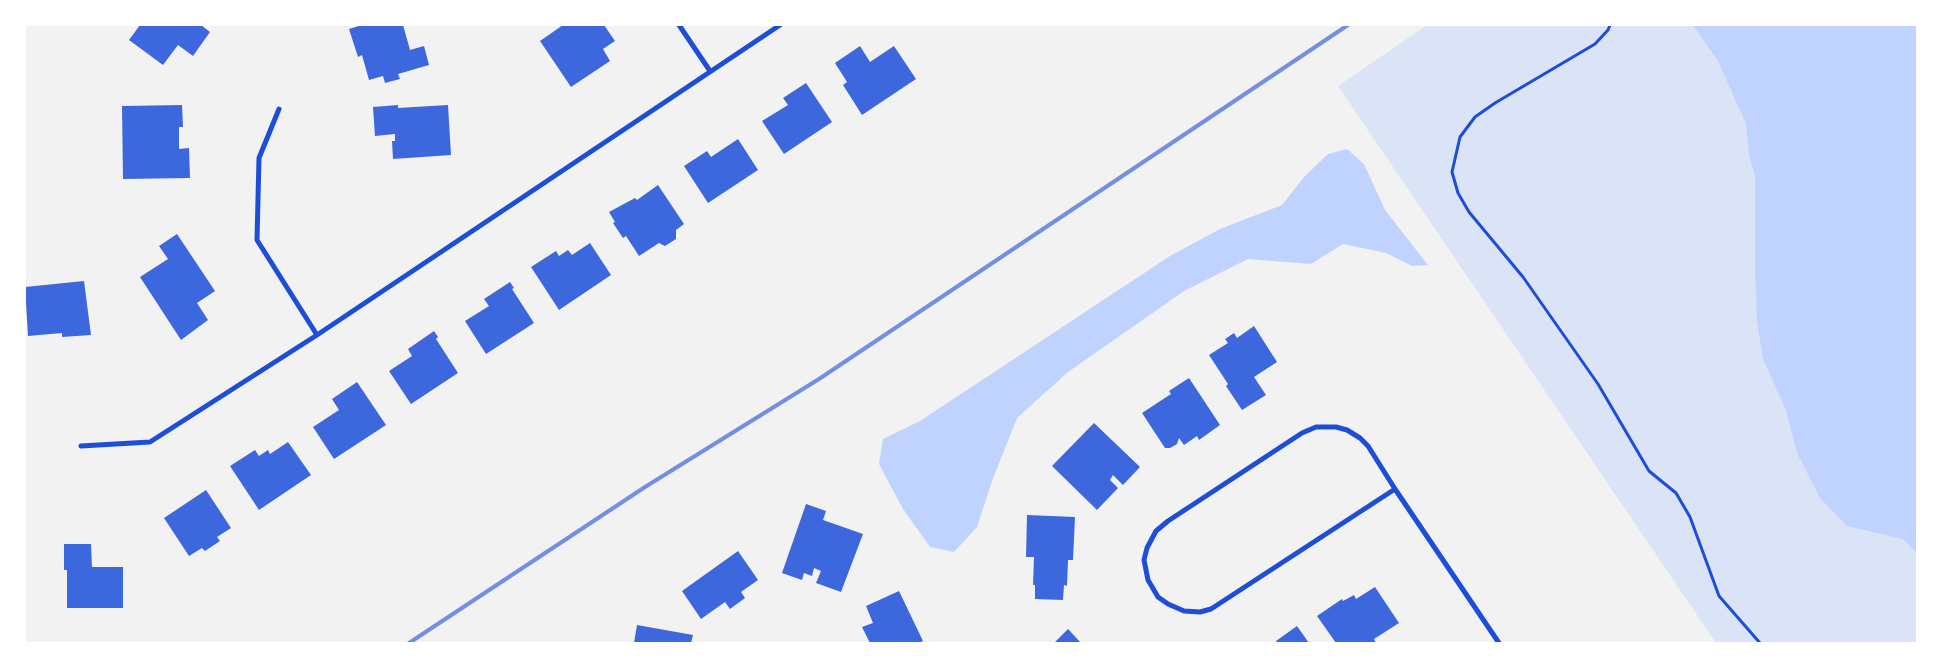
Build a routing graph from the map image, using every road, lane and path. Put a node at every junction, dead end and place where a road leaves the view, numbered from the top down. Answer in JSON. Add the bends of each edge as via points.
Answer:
{"nodes":[{"id":1,"x":679,"y":25,"type":"edge"},
{"id":2,"x":780,"y":25,"type":"edge"},
{"id":3,"x":1610,"y":25,"type":"edge"},
{"id":4,"x":710,"y":71,"type":"junction"},
{"id":5,"x":279,"y":108,"type":"dead end"},
{"id":6,"x":317,"y":335,"type":"junction"},
{"id":7,"x":82,"y":446,"type":"dead end"},
{"id":8,"x":1395,"y":489,"type":"junction"},
{"id":9,"x":1499,"y":643,"type":"edge"},
{"id":10,"x":1760,"y":643,"type":"edge"}],
"edges":[{"from":1,"to":4,"type":"street"},
{"from":2,"to":4,"type":"street"},
{"from":3,"to":10,"type":"path","via":[[1595,44],[1475,117],[1460,137],[1452,172],[1458,193],[1469,212],[1523,276],[1592,376],[1649,470],[1676,493],[1690,517],[1719,596]]},
{"from":4,"to":6,"type":"street"},
{"from":5,"to":6,"type":"street","via":[[258,158],[257,240]]},
{"from":6,"to":7,"type":"street","via":[[150,442]]},
{"from":8,"to":8,"type":"street","via":[[1360,438],[1336,427],[1306,431],[1156,531],[1144,560],[1148,580],[1158,597],[1168,604],[1184,611],[1211,609]]},
{"from":8,"to":9,"type":"street"}]}
